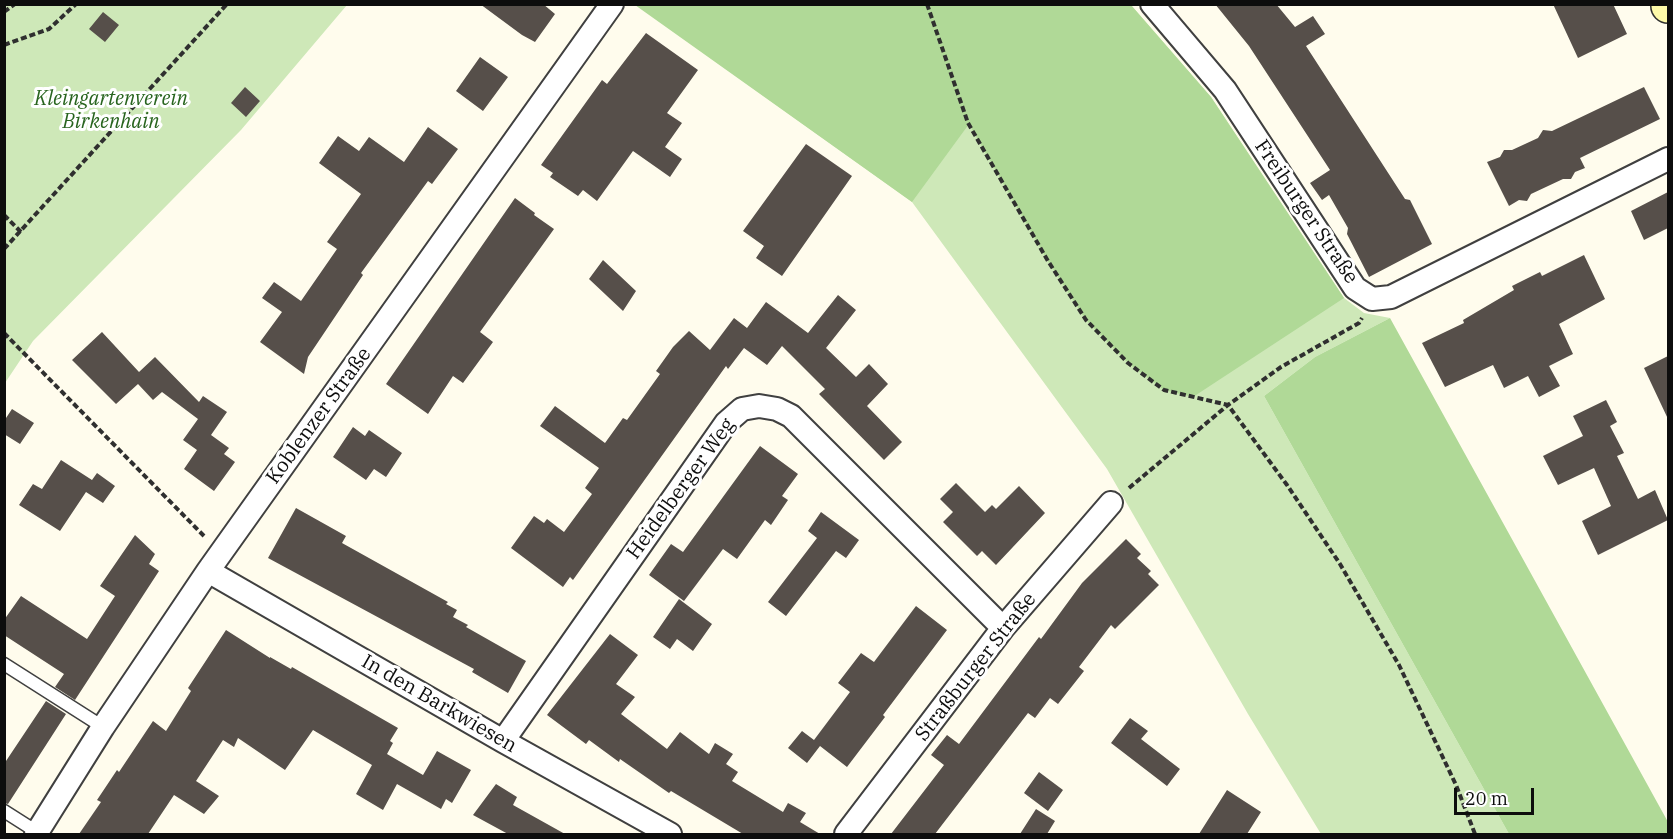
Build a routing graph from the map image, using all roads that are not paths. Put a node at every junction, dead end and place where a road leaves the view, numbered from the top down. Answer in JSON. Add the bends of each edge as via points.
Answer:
{"nodes":[{"id":1,"x":612,"y":4,"type":"edge"},
{"id":2,"x":1152,"y":4,"type":"edge"},
{"id":3,"x":1668,"y":159,"type":"edge"},
{"id":4,"x":1110,"y":503,"type":"road end"},
{"id":5,"x":214,"y":562,"type":"junction"},
{"id":6,"x":1003,"y":628,"type":"junction"},
{"id":7,"x":4,"y":664,"type":"edge"},
{"id":8,"x":103,"y":727,"type":"junction"},
{"id":9,"x":503,"y":741,"type":"junction"},
{"id":10,"x":4,"y":811,"type":"edge"},
{"id":11,"x":37,"y":833,"type":"edge"},
{"id":12,"x":670,"y":834,"type":"edge"},
{"id":13,"x":846,"y":834,"type":"edge"}],
"edges":[{"from":1,"to":5,"type":"street","name":"Koblenzer Straße"},
{"from":2,"to":3,"type":"street","name":"Freiburger Straße","via":[[1225,90],[1355,288],[1372,300],[1391,297]]},
{"from":4,"to":6,"type":"street","name":"Straßburger Straße"},
{"from":5,"to":8,"type":"street","name":"Koblenzer Straße"},
{"from":5,"to":9,"type":"street","name":"In den Barkwiesen"},
{"from":6,"to":9,"type":"street","name":"Heidelberger Weg","via":[[791,416],[759,406],[742,409],[726,423]]},
{"from":6,"to":13,"type":"street","name":"Straßburger Straße"},
{"from":7,"to":8,"type":"lane"},
{"from":8,"to":11,"type":"street","name":"Koblenzer Straße"},
{"from":9,"to":12,"type":"street","name":"In den Barkwiesen"},
{"from":10,"to":11,"type":"lane"}]}
